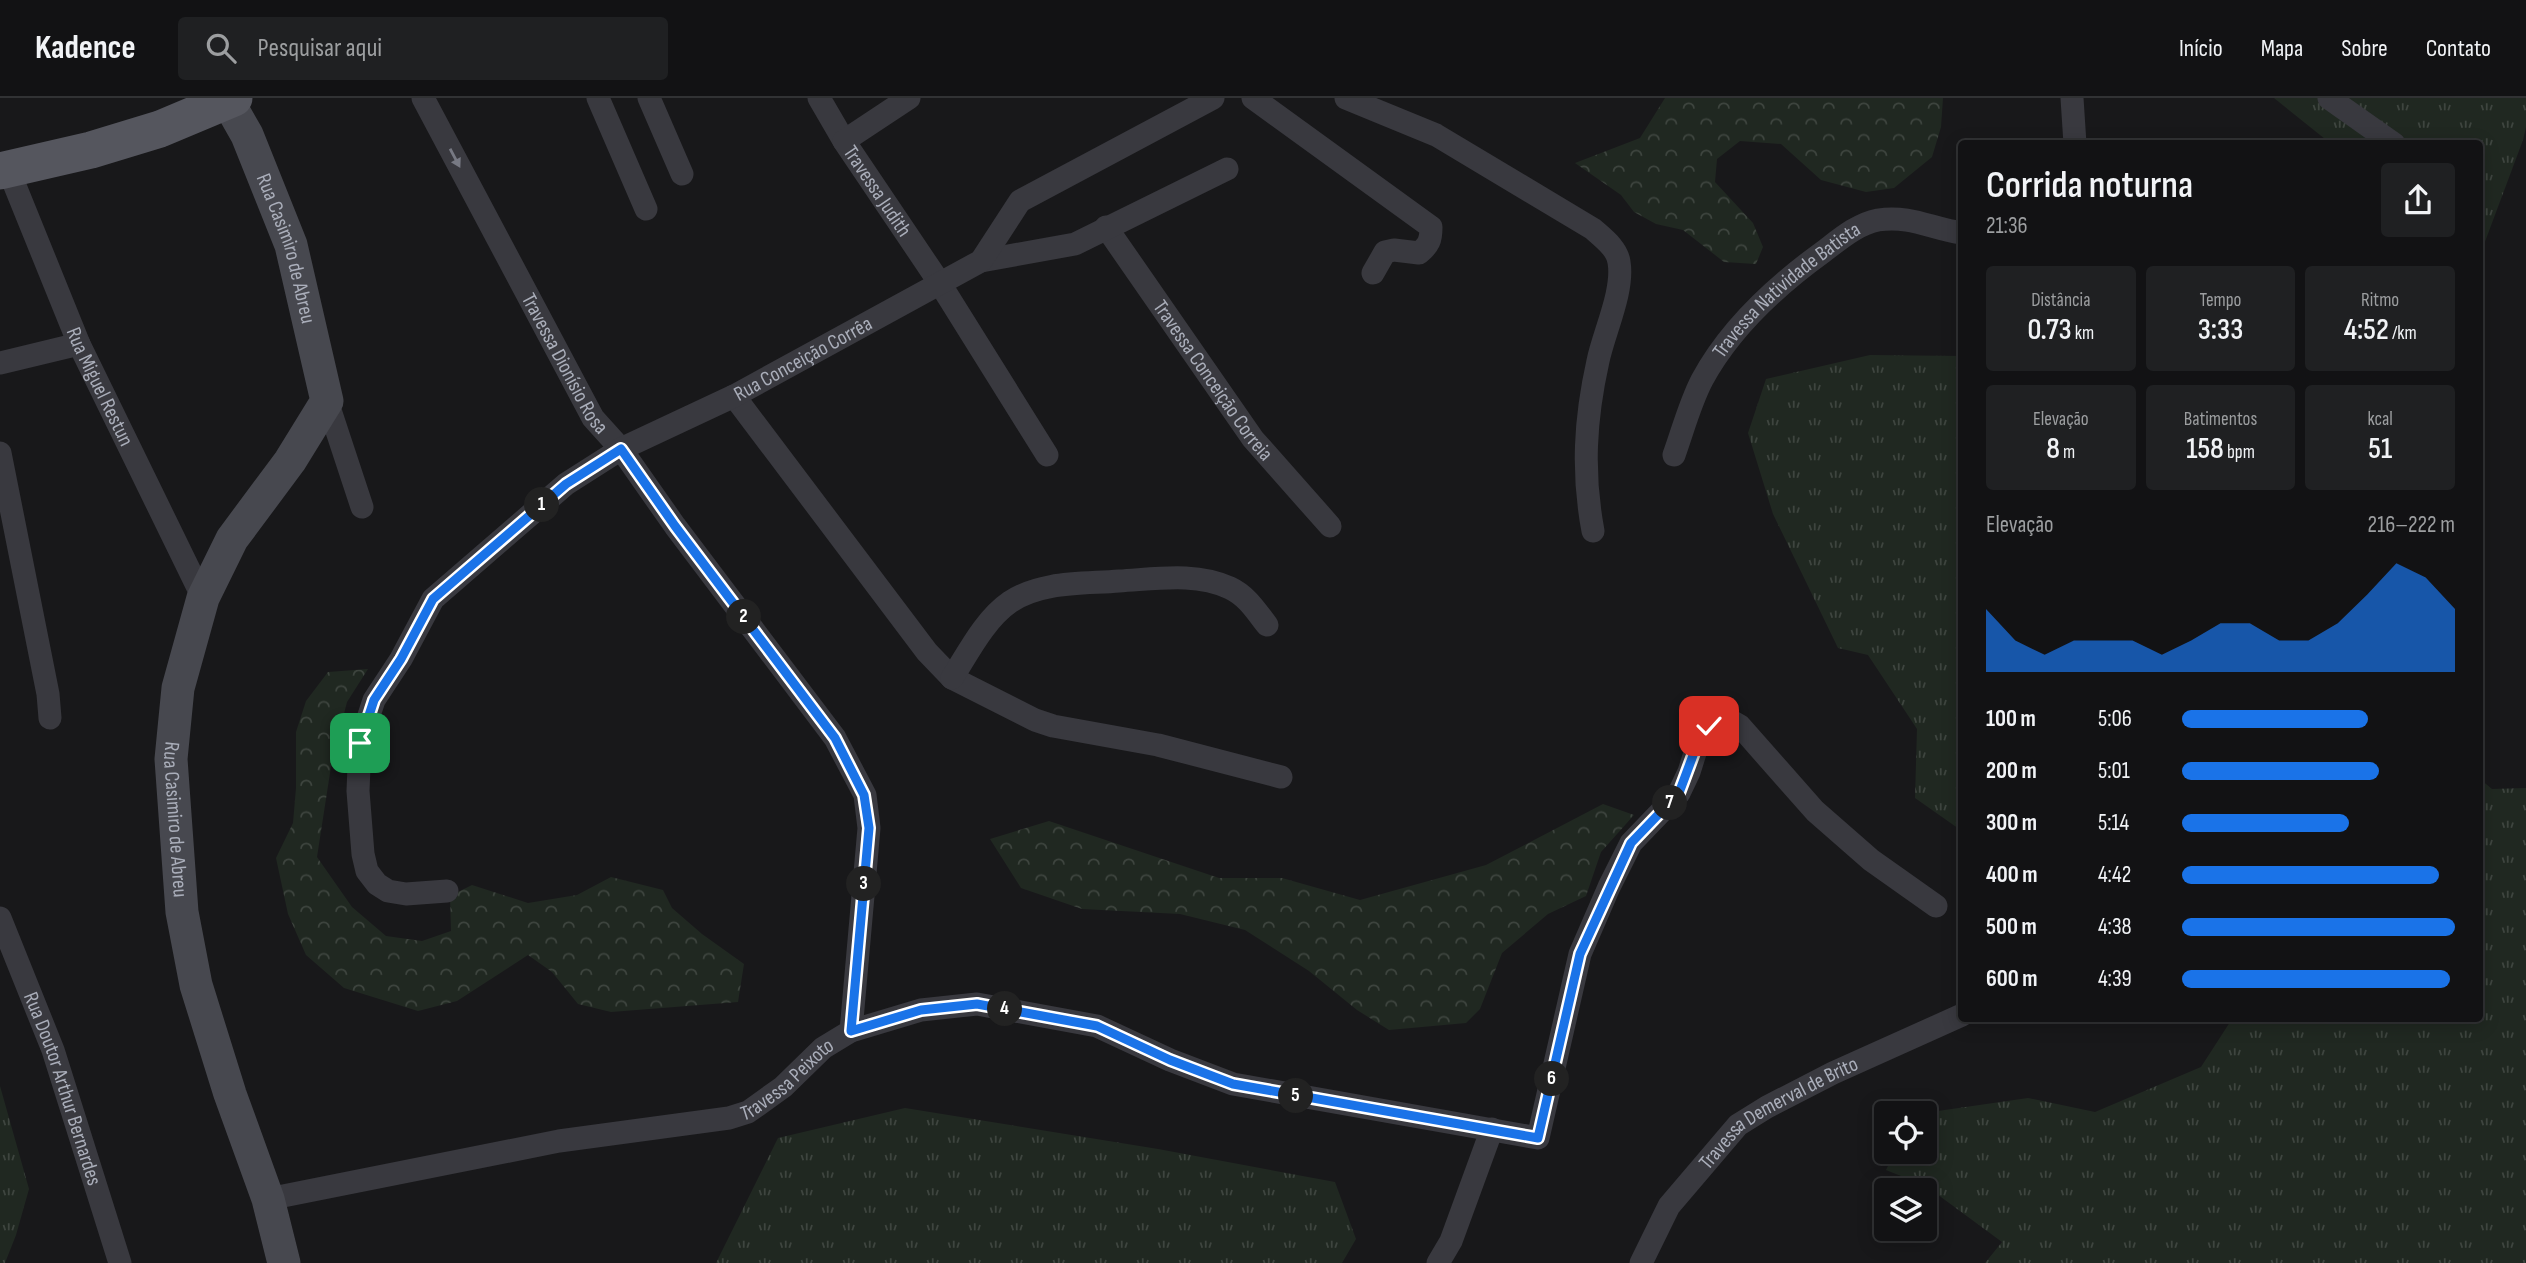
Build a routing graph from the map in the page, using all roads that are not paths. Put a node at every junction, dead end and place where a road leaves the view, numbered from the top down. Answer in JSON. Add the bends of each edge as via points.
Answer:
{"nodes":[{"id":1,"x":423,"y":98,"type":"edge"},
{"id":2,"x":598,"y":98,"type":"edge"},
{"id":3,"x":649,"y":98,"type":"edge"},
{"id":4,"x":820,"y":98,"type":"edge"},
{"id":5,"x":909,"y":98,"type":"edge"},
{"id":6,"x":1213,"y":98,"type":"edge"},
{"id":7,"x":1253,"y":98,"type":"edge"},
{"id":8,"x":1348,"y":98,"type":"edge"},
{"id":9,"x":2072,"y":98,"type":"edge"},
{"id":10,"x":2329,"y":98,"type":"edge"},
{"id":11,"x":229,"y":99,"type":"edge"},
{"id":12,"x":2075,"y":140,"type":"edge"},
{"id":13,"x":2388,"y":140,"type":"edge"},
{"id":14,"x":844,"y":141,"type":"junction"},
{"id":15,"x":1227,"y":169,"type":"dead end"},
{"id":16,"x":5,"y":171,"type":"edge"},
{"id":17,"x":682,"y":174,"type":"dead end"},
{"id":18,"x":646,"y":209,"type":"dead end"},
{"id":19,"x":1106,"y":227,"type":"junction"},
{"id":20,"x":1958,"y":232,"type":"edge"},
{"id":21,"x":981,"y":261,"type":"junction"},
{"id":22,"x":1373,"y":273,"type":"dead end"},
{"id":23,"x":939,"y":282,"type":"junction"},
{"id":24,"x":79,"y":344,"type":"junction"},
{"id":25,"x":0,"y":363,"type":"edge"},
{"id":26,"x":734,"y":396,"type":"junction"},
{"id":27,"x":327,"y":401,"type":"junction"},
{"id":28,"x":621,"y":449,"type":"junction"},
{"id":29,"x":0,"y":453,"type":"edge"},
{"id":30,"x":1046,"y":454,"type":"dead end"},
{"id":31,"x":1674,"y":455,"type":"dead end"},
{"id":32,"x":362,"y":507,"type":"dead end"},
{"id":33,"x":1331,"y":526,"type":"dead end"},
{"id":34,"x":1593,"y":531,"type":"dead end"},
{"id":35,"x":202,"y":598,"type":"junction"},
{"id":36,"x":1267,"y":625,"type":"dead end"},
{"id":37,"x":952,"y":678,"type":"junction"},
{"id":38,"x":50,"y":718,"type":"dead end"},
{"id":39,"x":1281,"y":777,"type":"dead end"},
{"id":40,"x":447,"y":891,"type":"dead end"},
{"id":41,"x":1936,"y":906,"type":"dead end"},
{"id":42,"x":0,"y":918,"type":"edge"},
{"id":43,"x":1958,"y":1017,"type":"edge"},
{"id":44,"x":851,"y":1031,"type":"junction"},
{"id":45,"x":1492,"y":1129,"type":"junction"},
{"id":46,"x":268,"y":1199,"type":"junction"},
{"id":47,"x":120,"y":1263,"type":"edge"},
{"id":48,"x":284,"y":1263,"type":"edge"},
{"id":49,"x":1438,"y":1263,"type":"edge"},
{"id":50,"x":1641,"y":1263,"type":"edge"}],
"edges":[{"from":1,"to":28,"type":"street","name":"Travessa Dionísio Rosa","one_way":true,"via":[[593,418]]},
{"from":2,"to":18,"type":"street"},
{"from":3,"to":17,"type":"street"},
{"from":4,"to":14,"type":"street","name":"Travessa Judith"},
{"from":5,"to":14,"type":"street"},
{"from":6,"to":21,"type":"street","via":[[1020,201]]},
{"from":7,"to":22,"type":"street","via":[[1431,227],[1427,247],[1419,253],[1385,252]]},
{"from":8,"to":34,"type":"street","via":[[1436,135],[1593,229],[1619,258],[1615,298],[1589,405],[1586,494]]},
{"from":9,"to":12,"type":"street"},
{"from":10,"to":13,"type":"street"},
{"from":11,"to":16,"type":"main road","via":[[148,132]]},
{"from":11,"to":27,"type":"street","name":"Rua Casimiro de Abreu","via":[[291,245]]},
{"from":14,"to":23,"type":"street","name":"Travessa Judith"},
{"from":15,"to":19,"type":"street","name":"Rua Conceição Corrêa"},
{"from":16,"to":24,"type":"street","name":"Rua Miguel Restun"},
{"from":19,"to":21,"type":"street","name":"Rua Conceição Corrêa","via":[[1075,244]]},
{"from":19,"to":33,"type":"street","name":"Travessa Conceição Correia","via":[[1253,439]]},
{"from":20,"to":31,"type":"street","name":"Travessa Natividade Batista","via":[[1922,222],[1877,220],[1855,228],[1795,272],[1726,343],[1702,380]]},
{"from":21,"to":23,"type":"street","name":"Rua Conceição Corrêa"},
{"from":23,"to":26,"type":"street","name":"Rua Conceição Corrêa"},
{"from":23,"to":30,"type":"street","name":"Travessa Judith"},
{"from":24,"to":25,"type":"street"},
{"from":24,"to":35,"type":"street","name":"Rua Miguel Restun"},
{"from":26,"to":28,"type":"street","name":"Rua Conceição Corrêa"},
{"from":26,"to":37,"type":"street","via":[[927,652]]},
{"from":27,"to":32,"type":"street","name":"Rua Casimiro de Abreu"},
{"from":27,"to":35,"type":"street","name":"Rua Casimiro de Abreu","via":[[290,461],[232,539]]},
{"from":28,"to":40,"type":"street","name":"Rua Conceição Corrêa","via":[[566,484],[433,599],[374,700],[360,743],[358,791],[367,871],[388,891]]},
{"from":28,"to":44,"type":"street","name":"Travessa Dionísio Rosa","via":[[835,738],[864,795],[869,828]]},
{"from":29,"to":38,"type":"street"},
{"from":35,"to":46,"type":"street","name":"Rua Casimiro de Abreu","via":[[178,688],[170,758],[182,912],[196,985]]},
{"from":36,"to":37,"type":"street","via":[[1242,594],[1202,579],[1059,585],[1009,603],[987,625]]},
{"from":37,"to":39,"type":"street","via":[[1053,726],[1158,745]]},
{"from":41,"to":45,"type":"street","name":"Travessa Peixoto","via":[[1871,860],[1815,811],[1740,726],[1733,722],[1709,726],[1701,734],[1679,793],[1631,843],[1580,954],[1538,1138]]},
{"from":42,"to":47,"type":"street","name":"Rua Doutor Arthur Bernardes","via":[[54,1050]]},
{"from":43,"to":50,"type":"street","name":"Travessa Demerval de Brito","via":[[1833,1073],[1738,1125],[1669,1206]]},
{"from":44,"to":45,"type":"street","name":"Travessa Peixoto","via":[[921,1010],[977,1004],[1097,1026],[1233,1084]]},
{"from":44,"to":46,"type":"street","name":"Travessa Peixoto","via":[[822,1048],[783,1087],[748,1112],[729,1118],[559,1141]]},
{"from":45,"to":49,"type":"street","via":[[1451,1241]]},
{"from":46,"to":48,"type":"street","name":"Rua Casimiro de Abreu"}]}
